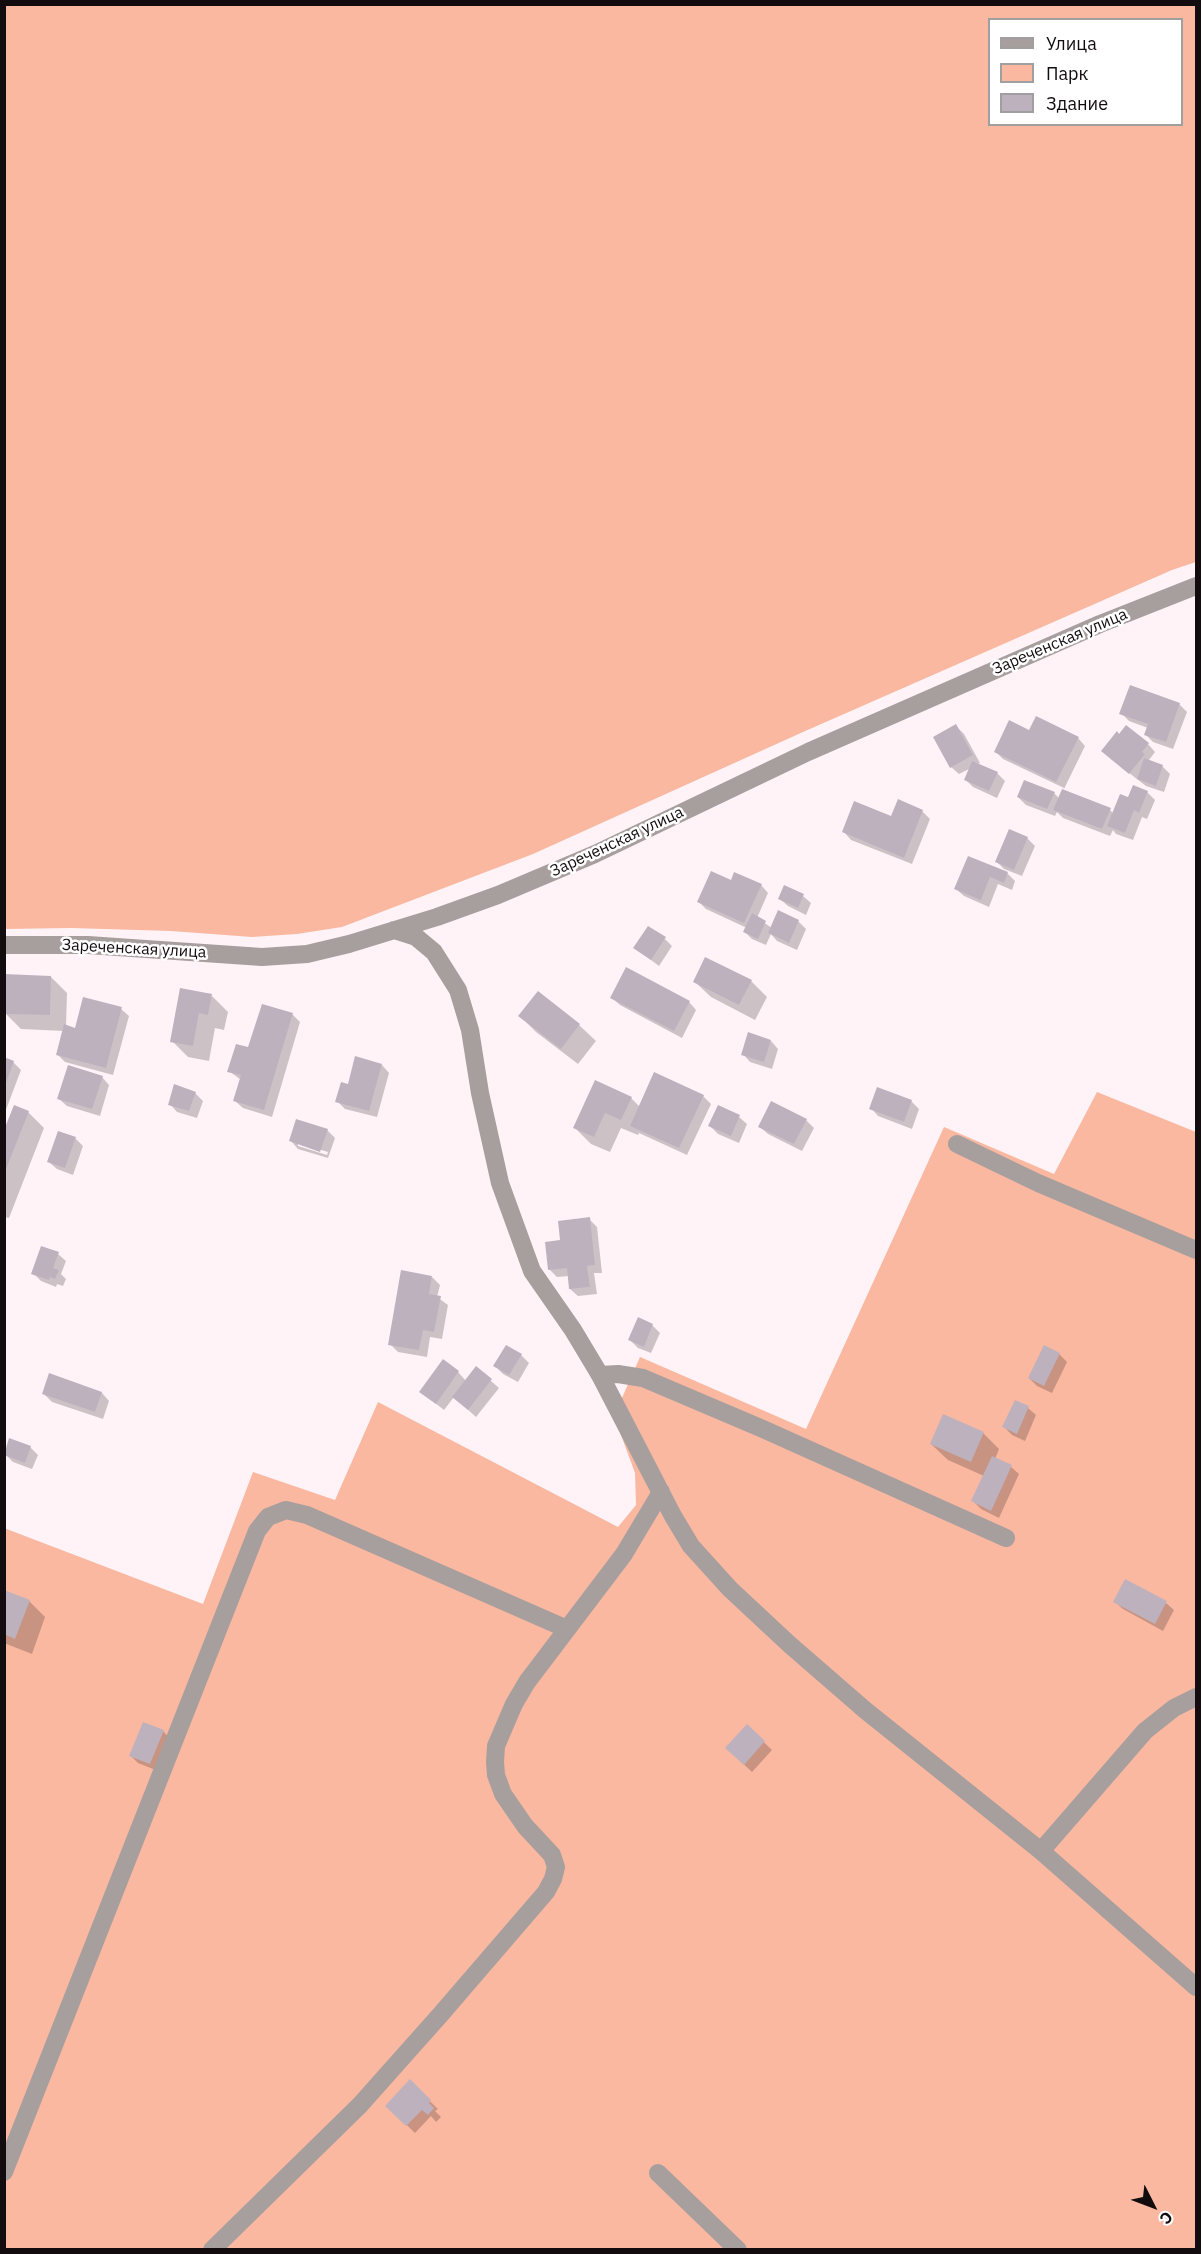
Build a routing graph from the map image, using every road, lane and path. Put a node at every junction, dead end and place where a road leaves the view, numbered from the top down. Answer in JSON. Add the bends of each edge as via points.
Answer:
{"nodes":[{"id":1,"x":1197,"y":586,"type":"edge"},
{"id":2,"x":394,"y":930,"type":"junction"},
{"id":3,"x":4,"y":945,"type":"edge"},
{"id":4,"x":957,"y":1144,"type":"dead end"},
{"id":5,"x":1197,"y":1250,"type":"edge"},
{"id":6,"x":600,"y":1375,"type":"junction"},
{"id":7,"x":661,"y":1492,"type":"junction"},
{"id":8,"x":1006,"y":1538,"type":"dead end"},
{"id":9,"x":567,"y":1629,"type":"junction"},
{"id":10,"x":1197,"y":1697,"type":"edge"},
{"id":11,"x":1041,"y":1851,"type":"junction"},
{"id":12,"x":1197,"y":1987,"type":"edge"},
{"id":13,"x":4,"y":2172,"type":"edge"},
{"id":14,"x":658,"y":2173,"type":"dead end"},
{"id":15,"x":212,"y":2250,"type":"edge"},
{"id":16,"x":738,"y":2250,"type":"edge"}],
"edges":[{"from":1,"to":2,"type":"street","name":"Зареченская улица","via":[[1100,624],[819,747],[562,868],[498,895]]},
{"from":2,"to":3,"type":"street","name":"Зареченская улица","via":[[307,954],[262,957],[88,945]]},
{"from":2,"to":6,"type":"street","via":[[416,937],[435,952],[458,990],[470,1030],[500,1183],[514,1225],[532,1271]]},
{"from":4,"to":5,"type":"street"},
{"from":6,"to":7,"type":"street"},
{"from":6,"to":8,"type":"street","via":[[643,1378]]},
{"from":7,"to":9,"type":"street","via":[[624,1554]]},
{"from":7,"to":11,"type":"street","via":[[691,1546],[738,1597],[866,1710]]},
{"from":9,"to":13,"type":"street","via":[[307,1515],[286,1510],[268,1517],[257,1531]]},
{"from":9,"to":15,"type":"street","via":[[527,1682],[496,1746],[496,1775],[503,1794],[552,1856],[556,1867],[546,1892],[360,2104]]},
{"from":10,"to":11,"type":"street","via":[[1174,1708],[1145,1731]]},
{"from":11,"to":12,"type":"street"},
{"from":14,"to":16,"type":"street"}]}
